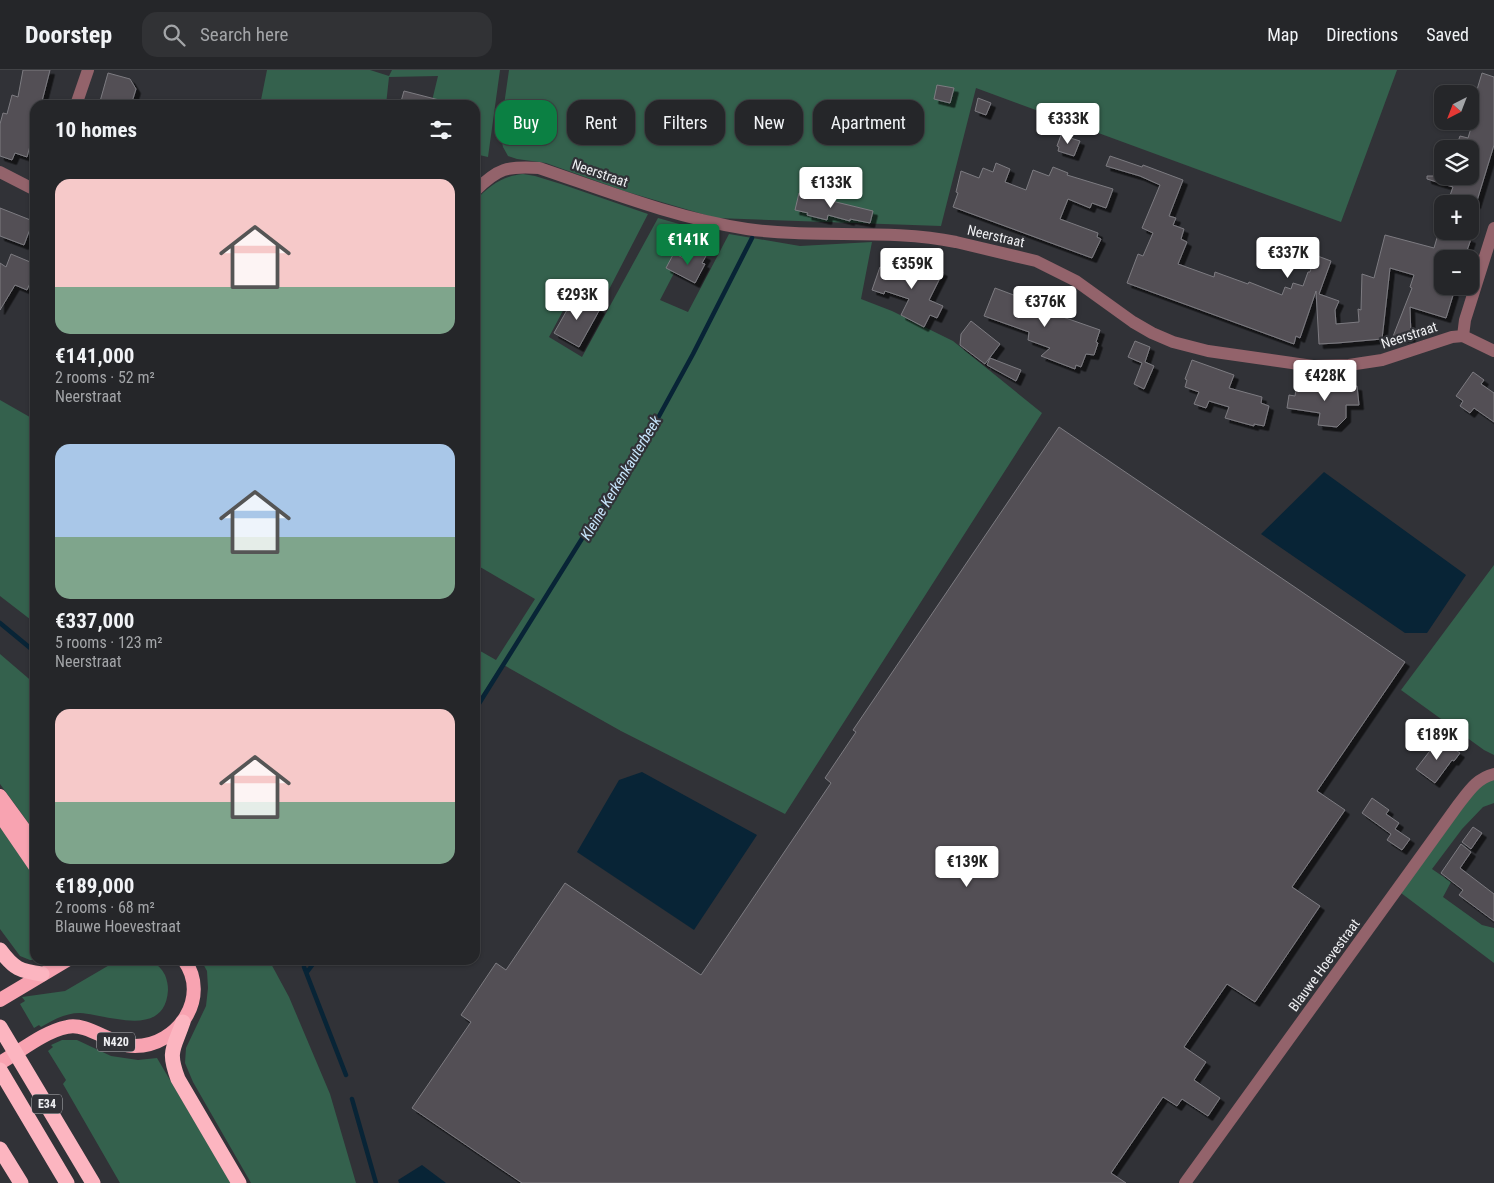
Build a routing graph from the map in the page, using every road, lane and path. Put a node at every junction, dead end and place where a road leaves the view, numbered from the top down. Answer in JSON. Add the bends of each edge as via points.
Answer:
{"nodes":[{"id":1,"x":88,"y":70,"type":"edge"},
{"id":2,"x":78,"y":100,"type":"edge"},
{"id":3,"x":0,"y":172,"type":"edge"},
{"id":4,"x":480,"y":186,"type":"edge"},
{"id":5,"x":30,"y":187,"type":"edge"},
{"id":6,"x":1494,"y":228,"type":"edge"},
{"id":7,"x":1463,"y":336,"type":"junction"},
{"id":8,"x":1494,"y":351,"type":"edge"},
{"id":9,"x":1494,"y":774,"type":"edge"},
{"id":10,"x":0,"y":796,"type":"edge"},
{"id":11,"x":0,"y":815,"type":"edge"},
{"id":12,"x":30,"y":837,"type":"edge"},
{"id":13,"x":30,"y":859,"type":"edge"},
{"id":14,"x":0,"y":950,"type":"edge"},
{"id":15,"x":58,"y":965,"type":"edge"},
{"id":16,"x":188,"y":965,"type":"edge"},
{"id":17,"x":42,"y":974,"type":"junction"},
{"id":18,"x":0,"y":1000,"type":"edge"},
{"id":19,"x":183,"y":1022,"type":"junction"},
{"id":20,"x":0,"y":1026,"type":"edge"},
{"id":21,"x":0,"y":1063,"type":"edge"},
{"id":22,"x":0,"y":1070,"type":"edge"},
{"id":23,"x":0,"y":1149,"type":"edge"},
{"id":24,"x":21,"y":1183,"type":"edge"},
{"id":25,"x":67,"y":1183,"type":"edge"},
{"id":26,"x":93,"y":1183,"type":"edge"},
{"id":27,"x":239,"y":1183,"type":"edge"},
{"id":28,"x":1185,"y":1183,"type":"edge"}],
"edges":[{"from":1,"to":2,"type":"street"},
{"from":3,"to":5,"type":"street"},
{"from":4,"to":7,"type":"street","name":"Neerstraat","via":[[490,176],[516,167],[539,168],[686,217],[739,227],[796,234],[943,240],[1036,261],[1076,281],[1152,333],[1217,353],[1314,366],[1348,365],[1382,360]]},
{"from":6,"to":7,"type":"street"},
{"from":7,"to":8,"type":"street"},
{"from":9,"to":28,"type":"street","name":"Blauwe Hoevestraat","via":[[1476,782],[1458,805]]},
{"from":10,"to":12,"type":"highway"},
{"from":11,"to":13,"type":"highway"},
{"from":14,"to":17,"type":"highway","via":[[11,964],[25,972]]},
{"from":15,"to":17,"type":"highway"},
{"from":16,"to":19,"type":"highway","number":"N420","via":[[193,998]]},
{"from":17,"to":18,"type":"highway"},
{"from":19,"to":21,"type":"highway","number":"N420","via":[[166,1038],[135,1046],[119,1044],[83,1028],[69,1026],[46,1035]]},
{"from":19,"to":27,"type":"highway","via":[[173,1046],[172,1062],[178,1079]]},
{"from":20,"to":26,"type":"highway","number":"E34"},
{"from":22,"to":25,"type":"highway","number":"E34"},
{"from":23,"to":24,"type":"highway"}]}
